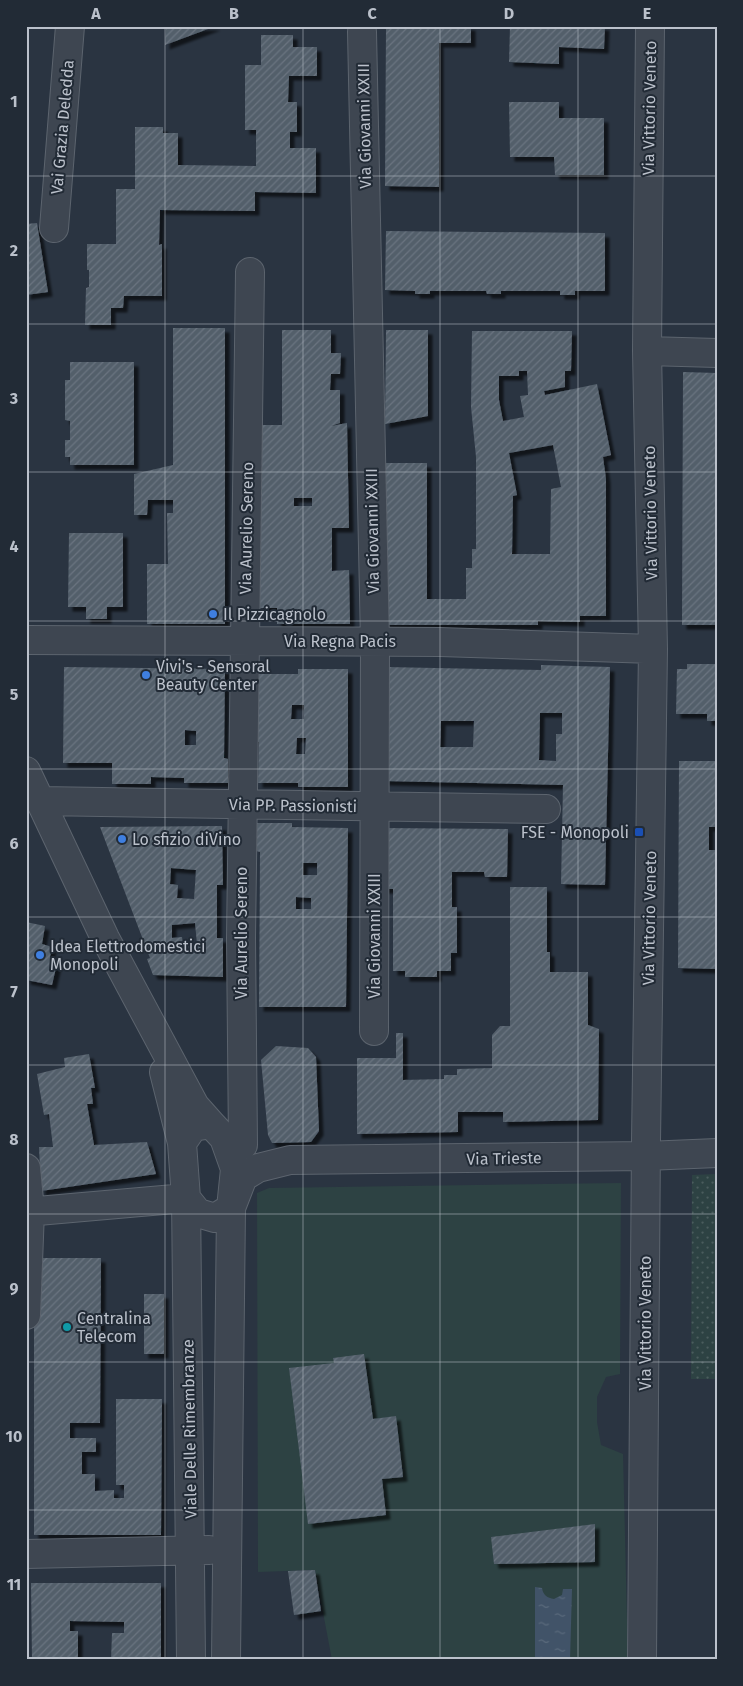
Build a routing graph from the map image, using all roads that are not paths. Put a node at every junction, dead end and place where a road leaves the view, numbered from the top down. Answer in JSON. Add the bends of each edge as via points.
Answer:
{"nodes":[{"id":1,"x":70,"y":26,"type":"edge"},
{"id":2,"x":650,"y":26,"type":"edge"},
{"id":3,"x":362,"y":32,"type":"dead end"},
{"id":4,"x":54,"y":228,"type":"dead end"},
{"id":5,"x":250,"y":272,"type":"dead end"},
{"id":6,"x":647,"y":352,"type":"junction"},
{"id":7,"x":717,"y":353,"type":"edge"},
{"id":8,"x":26,"y":640,"type":"edge"},
{"id":9,"x":244,"y":641,"type":"junction"},
{"id":10,"x":375,"y":642,"type":"junction"},
{"id":11,"x":653,"y":649,"type":"junction"},
{"id":12,"x":26,"y":771,"type":"edge"},
{"id":13,"x":41,"y":801,"type":"junction"},
{"id":14,"x":242,"y":804,"type":"junction"},
{"id":15,"x":375,"y":806,"type":"junction"},
{"id":16,"x":546,"y":809,"type":"dead end"},
{"id":17,"x":138,"y":1000,"type":"junction"},
{"id":18,"x":374,"y":1030,"type":"dead end"},
{"id":19,"x":226,"y":1136,"type":"junction"},
{"id":20,"x":182,"y":1142,"type":"junction"},
{"id":21,"x":717,"y":1153,"type":"edge"},
{"id":22,"x":646,"y":1156,"type":"junction"},
{"id":23,"x":290,"y":1160,"type":"junction"},
{"id":24,"x":26,"y":1168,"type":"edge"},
{"id":25,"x":186,"y":1198,"type":"junction"},
{"id":26,"x":232,"y":1208,"type":"junction"},
{"id":27,"x":28,"y":1211,"type":"edge"},
{"id":28,"x":26,"y":1315,"type":"edge"},
{"id":29,"x":228,"y":1549,"type":"junction"},
{"id":30,"x":190,"y":1550,"type":"junction"},
{"id":31,"x":26,"y":1554,"type":"edge"},
{"id":32,"x":190,"y":1660,"type":"edge"},
{"id":33,"x":226,"y":1660,"type":"edge"},
{"id":34,"x":642,"y":1660,"type":"edge"}],
"edges":[{"from":1,"to":4,"type":"street","name":"Vai Grazia Deledda"},
{"from":2,"to":6,"type":"street","name":"Via Vittorio Veneto"},
{"from":3,"to":10,"type":"street","name":"Via Giovanni XXIII"},
{"from":5,"to":9,"type":"street","name":"Via Aurelio Sereno"},
{"from":6,"to":7,"type":"street"},
{"from":6,"to":11,"type":"street","name":"Via Vittorio Veneto"},
{"from":8,"to":9,"type":"street","name":"Via Regna Pacis"},
{"from":9,"to":10,"type":"street","name":"Via Regna Pacis"},
{"from":9,"to":14,"type":"street","name":"Via Aurelio Sereno"},
{"from":10,"to":11,"type":"street","name":"Via Regna Pacis"},
{"from":10,"to":15,"type":"street","name":"Via Giovanni XXIII"},
{"from":11,"to":22,"type":"street","name":"Via Vittorio Veneto"},
{"from":12,"to":13,"type":"street"},
{"from":13,"to":14,"type":"street","name":"Via PP. Passionisti"},
{"from":13,"to":17,"type":"street"},
{"from":14,"to":15,"type":"street","name":"Via PP. Passionisti"},
{"from":14,"to":19,"type":"street","name":"Via Aurelio Sereno","via":[[240,938]]},
{"from":15,"to":16,"type":"street","name":"Via PP. Passionisti"},
{"from":15,"to":18,"type":"street","name":"Via Giovanni XXIII"},
{"from":17,"to":19,"type":"street","via":[[195,1106]]},
{"from":17,"to":20,"type":"street","name":"Viale Delle Rimembranze","via":[[164,1070]]},
{"from":19,"to":20,"type":"street","via":[[193,1127]]},
{"from":19,"to":23,"type":"street"},
{"from":19,"to":26,"type":"street","via":[[234,1169]]},
{"from":20,"to":25,"type":"street","name":"Viale Delle Rimembranze"},
{"from":21,"to":22,"type":"street","name":"Via Trieste"},
{"from":22,"to":23,"type":"street","name":"Via Trieste"},
{"from":22,"to":34,"type":"street","name":"Via Vittorio Veneto"},
{"from":23,"to":26,"type":"street","via":[[258,1168],[243,1177]]},
{"from":24,"to":27,"type":"street"},
{"from":25,"to":26,"type":"street","via":[[198,1213],[215,1218]]},
{"from":25,"to":27,"type":"street"},
{"from":25,"to":30,"type":"street","name":"Viale Delle Rimembranze"},
{"from":26,"to":29,"type":"street"},
{"from":27,"to":28,"type":"street"},
{"from":29,"to":30,"type":"street"},
{"from":29,"to":33,"type":"street"},
{"from":30,"to":31,"type":"street"},
{"from":30,"to":32,"type":"street","name":"Viale Delle Rimembranze"}]}
